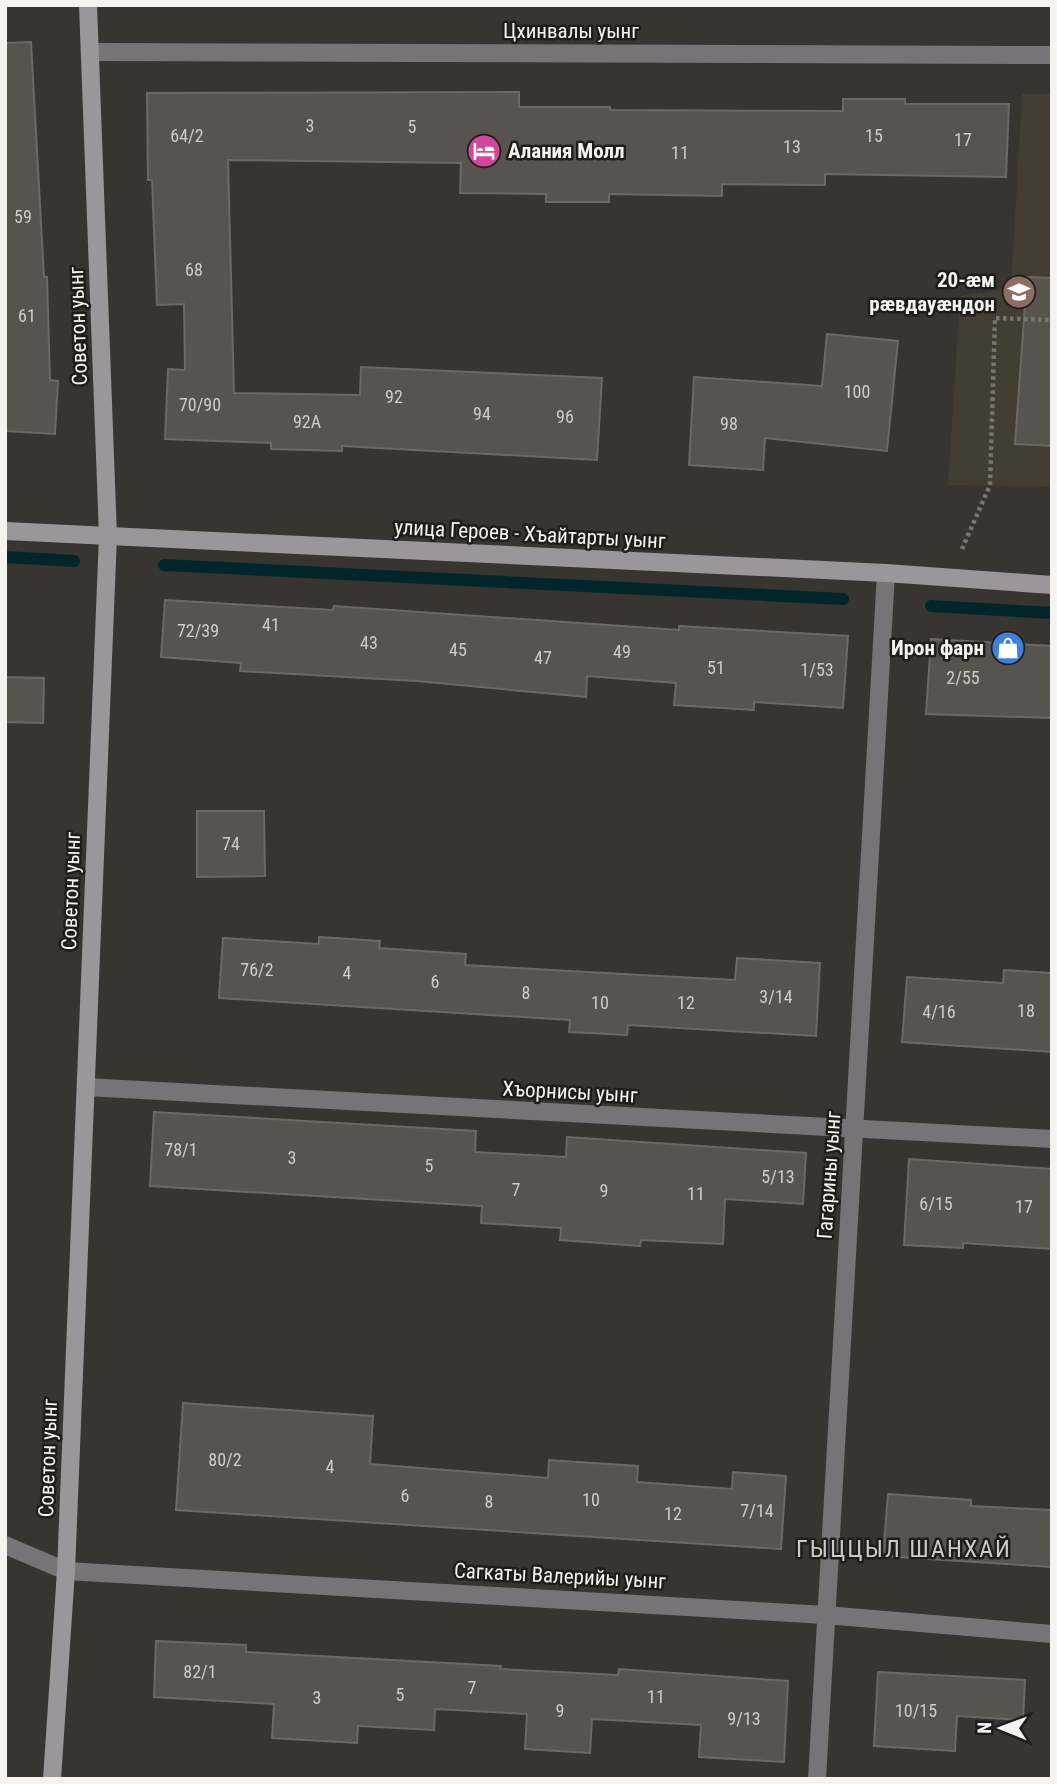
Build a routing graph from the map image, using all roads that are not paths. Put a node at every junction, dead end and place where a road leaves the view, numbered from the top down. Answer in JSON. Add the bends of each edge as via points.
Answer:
{"nodes":[{"id":1,"x":88,"y":5,"type":"edge"},
{"id":2,"x":91,"y":52,"type":"junction"},
{"id":3,"x":1052,"y":55,"type":"edge"},
{"id":4,"x":5,"y":531,"type":"edge"},
{"id":5,"x":108,"y":536,"type":"junction"},
{"id":6,"x":886,"y":573,"type":"junction"},
{"id":7,"x":1052,"y":585,"type":"edge"},
{"id":8,"x":86,"y":1087,"type":"junction"},
{"id":9,"x":855,"y":1130,"type":"junction"},
{"id":10,"x":1052,"y":1139,"type":"edge"},
{"id":11,"x":5,"y":1545,"type":"edge"},
{"id":12,"x":66,"y":1571,"type":"junction"},
{"id":13,"x":825,"y":1615,"type":"junction"},
{"id":14,"x":1052,"y":1634,"type":"edge"},
{"id":15,"x":52,"y":1779,"type":"edge"},
{"id":16,"x":817,"y":1779,"type":"edge"}],
"edges":[{"from":1,"to":2,"type":"street","name":"Советон уынг"},
{"from":2,"to":3,"type":"street","name":"Цхинвалы уынг"},
{"from":2,"to":5,"type":"street","name":"Советон уынг"},
{"from":4,"to":5,"type":"street","name":"улица Героев - Хъайтарты уынг"},
{"from":5,"to":6,"type":"street","name":"улица Героев - Хъайтарты уынг"},
{"from":5,"to":8,"type":"street","name":"Советон уынг"},
{"from":6,"to":7,"type":"street","name":"улица Героев - Хъайтарты уынг"},
{"from":6,"to":9,"type":"street","name":"Гагарины уынг"},
{"from":8,"to":9,"type":"street","name":"Хъорнисы уынг"},
{"from":8,"to":12,"type":"street","name":"Советон уынг"},
{"from":9,"to":10,"type":"street","name":"Хъорнисы уынг"},
{"from":9,"to":13,"type":"street","name":"Гагарины уынг"},
{"from":11,"to":12,"type":"street","name":"Сагкаты Валерийы уынг"},
{"from":12,"to":13,"type":"street","name":"Сагкаты Валерийы уынг"},
{"from":12,"to":15,"type":"street","name":"Советон уынг"},
{"from":13,"to":14,"type":"street","name":"Сагкаты Валерийы уынг"},
{"from":13,"to":16,"type":"street","name":"Гагарины уынг"}]}
